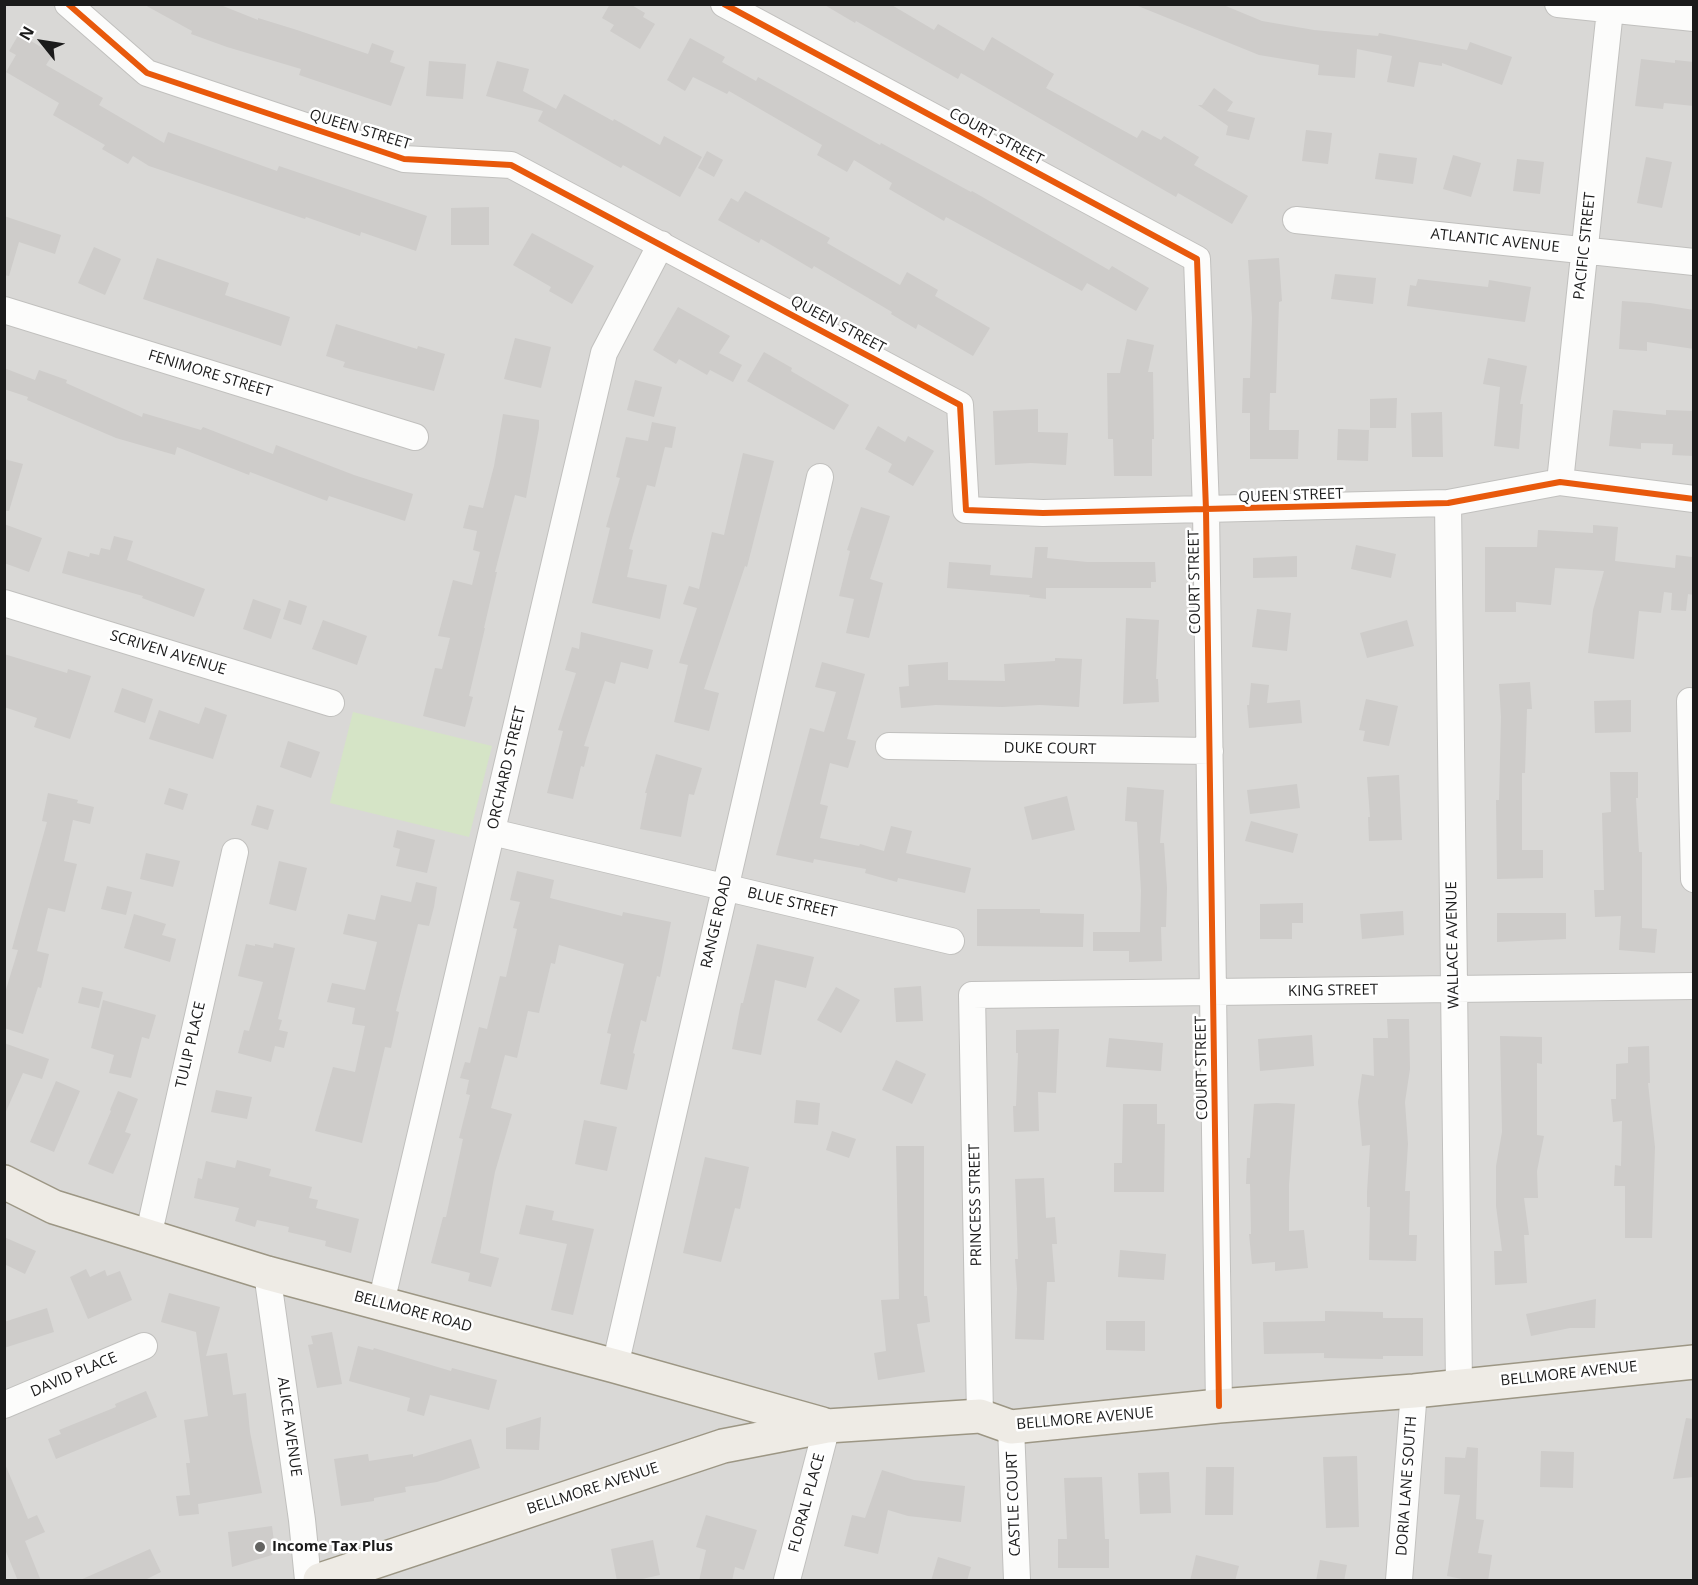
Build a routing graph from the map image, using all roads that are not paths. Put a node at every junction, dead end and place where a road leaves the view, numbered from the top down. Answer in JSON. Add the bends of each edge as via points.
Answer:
{"nodes":[{"id":1,"x":68,"y":4,"type":"edge"},
{"id":2,"x":724,"y":4,"type":"edge"},
{"id":3,"x":1558,"y":4,"type":"edge"},
{"id":4,"x":1610,"y":10,"type":"junction"},
{"id":5,"x":1694,"y":18,"type":"edge"},
{"id":6,"x":1296,"y":220,"type":"dead end"},
{"id":7,"x":661,"y":244,"type":"junction"},
{"id":8,"x":1585,"y":250,"type":"junction"},
{"id":9,"x":1694,"y":262,"type":"edge"},
{"id":10,"x":4,"y":310,"type":"edge"},
{"id":11,"x":415,"y":437,"type":"dead end"},
{"id":12,"x":820,"y":477,"type":"dead end"},
{"id":13,"x":1560,"y":482,"type":"junction"},
{"id":14,"x":1694,"y":499,"type":"edge"},
{"id":15,"x":1448,"y":503,"type":"junction"},
{"id":16,"x":1206,"y":510,"type":"junction"},
{"id":17,"x":4,"y":603,"type":"edge"},
{"id":18,"x":1690,"y":701,"type":"dead end"},
{"id":19,"x":331,"y":703,"type":"dead end"},
{"id":20,"x":889,"y":746,"type":"dead end"},
{"id":21,"x":1210,"y":751,"type":"junction"},
{"id":22,"x":492,"y":832,"type":"junction"},
{"id":23,"x":234,"y":852,"type":"dead end"},
{"id":24,"x":1694,"y":879,"type":"edge"},
{"id":25,"x":725,"y":888,"type":"junction"},
{"id":26,"x":951,"y":942,"type":"dead end"},
{"id":27,"x":1694,"y":986,"type":"edge"},
{"id":28,"x":1454,"y":990,"type":"junction"},
{"id":29,"x":1213,"y":993,"type":"junction"},
{"id":30,"x":972,"y":995,"type":"joint"},
{"id":31,"x":4,"y":1182,"type":"edge"},
{"id":32,"x":148,"y":1237,"type":"junction"},
{"id":33,"x":267,"y":1273,"type":"junction"},
{"id":34,"x":381,"y":1303,"type":"junction"},
{"id":35,"x":144,"y":1346,"type":"dead end"},
{"id":36,"x":1694,"y":1362,"type":"edge"},
{"id":37,"x":615,"y":1366,"type":"junction"},
{"id":38,"x":1460,"y":1386,"type":"junction"},
{"id":39,"x":1414,"y":1391,"type":"junction"},
{"id":40,"x":4,"y":1404,"type":"edge"},
{"id":41,"x":1218,"y":1406,"type":"junction"},
{"id":42,"x":980,"y":1416,"type":"junction"},
{"id":43,"x":827,"y":1426,"type":"junction"},
{"id":44,"x":1011,"y":1427,"type":"junction"},
{"id":45,"x":308,"y":1581,"type":"edge"},
{"id":46,"x":320,"y":1581,"type":"edge"},
{"id":47,"x":787,"y":1581,"type":"edge"},
{"id":48,"x":1017,"y":1581,"type":"edge"},
{"id":49,"x":1399,"y":1581,"type":"edge"}],
"edges":[{"from":1,"to":7,"type":"street","name":"QUEEN STREET","via":[[147,73],[404,159],[511,165]]},
{"from":2,"to":16,"type":"street","name":"COURT STREET","via":[[1197,259]]},
{"from":3,"to":4,"type":"street"},
{"from":4,"to":5,"type":"street"},
{"from":4,"to":8,"type":"street","name":"PACIFIC STREET"},
{"from":6,"to":8,"type":"street","name":"ATLANTIC AVENUE"},
{"from":7,"to":16,"type":"street","name":"QUEEN STREET","via":[[960,405],[966,510]]},
{"from":7,"to":22,"type":"street","name":"ORCHARD STREET","via":[[604,353]]},
{"from":8,"to":9,"type":"street","name":"ATLANTIC AVENUE"},
{"from":8,"to":13,"type":"street","name":"PACIFIC STREET"},
{"from":10,"to":11,"type":"street","name":"FENIMORE STREET"},
{"from":12,"to":25,"type":"street","name":"RANGE ROAD"},
{"from":13,"to":14,"type":"street","name":"QUEEN STREET"},
{"from":13,"to":15,"type":"street","name":"QUEEN STREET"},
{"from":15,"to":16,"type":"street","name":"QUEEN STREET"},
{"from":15,"to":28,"type":"street","name":"WALLACE AVENUE"},
{"from":16,"to":21,"type":"street","name":"COURT STREET"},
{"from":17,"to":19,"type":"street","name":"SCRIVEN AVENUE"},
{"from":18,"to":24,"type":"street"},
{"from":20,"to":21,"type":"street","name":"DUKE COURT"},
{"from":21,"to":29,"type":"street","name":"COURT STREET"},
{"from":22,"to":25,"type":"street","name":"BLUE STREET"},
{"from":22,"to":34,"type":"street","name":"ORCHARD STREET"},
{"from":23,"to":32,"type":"street","name":"TULIP PLACE"},
{"from":25,"to":26,"type":"street","name":"BLUE STREET"},
{"from":25,"to":37,"type":"street","name":"RANGE ROAD"},
{"from":27,"to":28,"type":"street","name":"KING STREET"},
{"from":28,"to":29,"type":"street","name":"KING STREET"},
{"from":28,"to":38,"type":"street","name":"WALLACE AVENUE"},
{"from":29,"to":30,"type":"street","name":"KING STREET"},
{"from":29,"to":41,"type":"street","name":"COURT STREET"},
{"from":30,"to":42,"type":"street","name":"PRINCESS STREET"},
{"from":31,"to":32,"type":"main road","name":"BELLMORE ROAD","via":[[54,1207]]},
{"from":32,"to":33,"type":"main road","name":"BELLMORE ROAD"},
{"from":33,"to":34,"type":"main road","name":"BELLMORE ROAD"},
{"from":33,"to":45,"type":"street","name":"ALICE AVENUE"},
{"from":34,"to":37,"type":"main road","name":"BELLMORE ROAD"},
{"from":35,"to":40,"type":"street","name":"DAVID PLACE"},
{"from":36,"to":38,"type":"main road","name":"BELLMORE AVENUE"},
{"from":37,"to":43,"type":"main road","name":"BELLMORE ROAD"},
{"from":38,"to":39,"type":"main road","name":"BELLMORE AVENUE"},
{"from":39,"to":41,"type":"main road","name":"BELLMORE AVENUE"},
{"from":39,"to":49,"type":"street","name":"DORIA LANE SOUTH"},
{"from":41,"to":44,"type":"main road","name":"BELLMORE AVENUE"},
{"from":42,"to":43,"type":"main road","name":"BELLMORE AVENUE"},
{"from":42,"to":44,"type":"main road","name":"BELLMORE AVENUE"},
{"from":43,"to":46,"type":"main road","name":"BELLMORE AVENUE","via":[[723,1446]]},
{"from":43,"to":47,"type":"street","name":"FLORAL PLACE"},
{"from":44,"to":48,"type":"street","name":"CASTLE COURT"}]}
